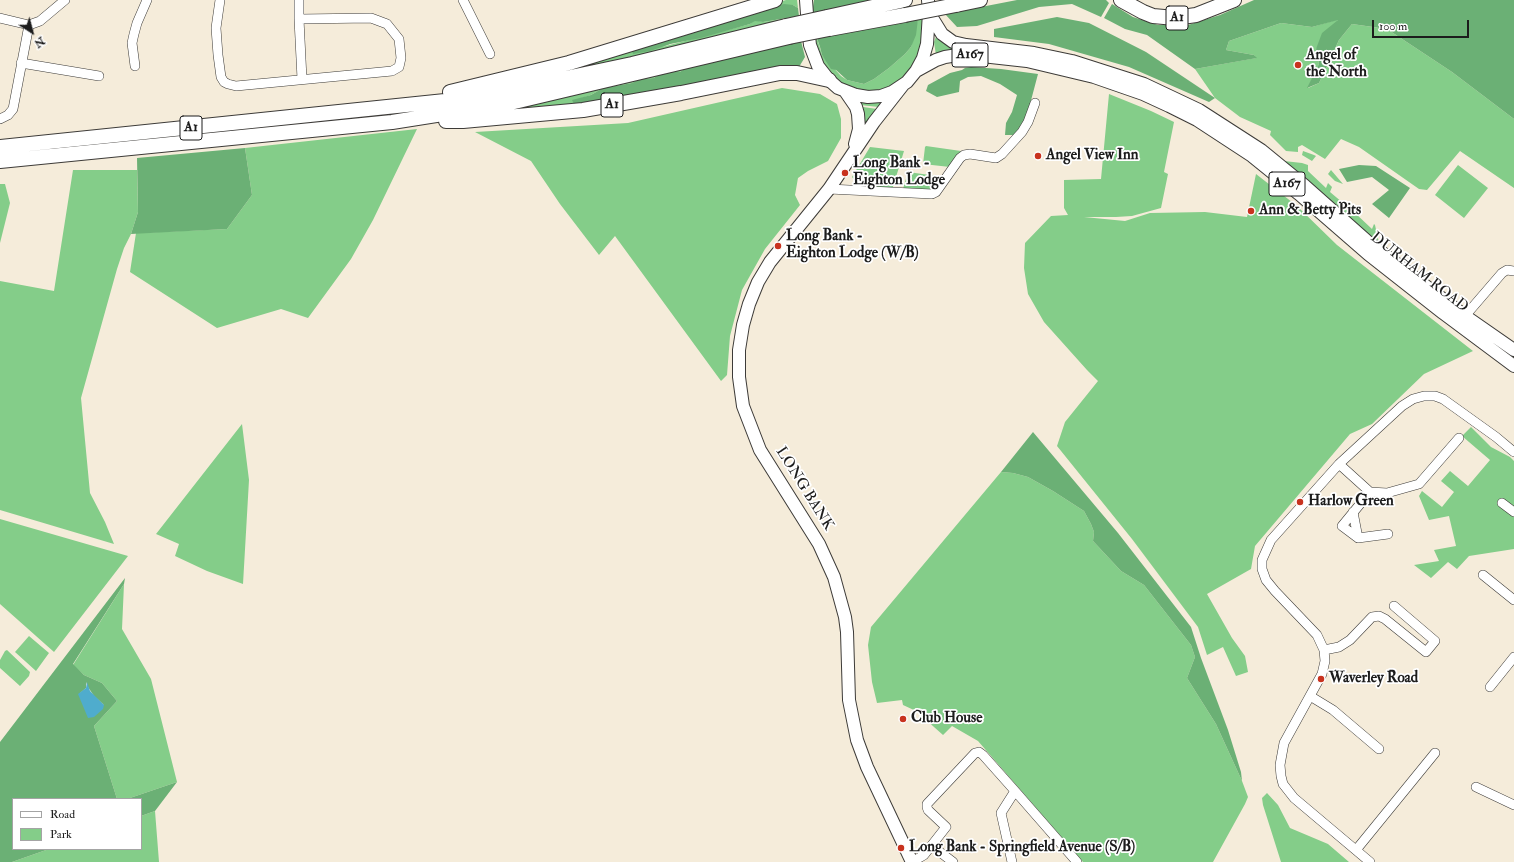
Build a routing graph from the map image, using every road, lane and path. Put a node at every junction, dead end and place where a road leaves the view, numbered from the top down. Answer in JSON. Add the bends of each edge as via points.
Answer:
{"nodes":[{"id":1,"x":65,"y":0,"type":"edge"},
{"id":2,"x":147,"y":0,"type":"edge"},
{"id":3,"x":220,"y":0,"type":"edge"},
{"id":4,"x":299,"y":0,"type":"edge"},
{"id":5,"x":463,"y":0,"type":"edge"},
{"id":6,"x":775,"y":0,"type":"edge"},
{"id":7,"x":806,"y":0,"type":"edge"},
{"id":8,"x":903,"y":0,"type":"edge"},
{"id":9,"x":928,"y":0,"type":"edge"},
{"id":10,"x":980,"y":0,"type":"edge"},
{"id":11,"x":1121,"y":0,"type":"edge"},
{"id":12,"x":1234,"y":0,"type":"edge"},
{"id":13,"x":929,"y":13,"type":"junction"},
{"id":14,"x":0,"y":18,"type":"edge"},
{"id":15,"x":299,"y":19,"type":"junction"},
{"id":16,"x":828,"y":23,"type":"junction"},
{"id":17,"x":29,"y":25,"type":"junction"},
{"id":18,"x":788,"y":32,"type":"junction"},
{"id":19,"x":490,"y":54,"type":"dead end"},
{"id":20,"x":21,"y":63,"type":"junction"},
{"id":21,"x":135,"y":66,"type":"dead end"},
{"id":22,"x":916,"y":71,"type":"junction"},
{"id":23,"x":99,"y":76,"type":"dead end"},
{"id":24,"x":302,"y":79,"type":"junction"},
{"id":25,"x":828,"y":80,"type":"junction"},
{"id":26,"x":903,"y":86,"type":"junction"},
{"id":27,"x":845,"y":91,"type":"junction"},
{"id":28,"x":1035,"y":103,"type":"dead end"},
{"id":29,"x":383,"y":109,"type":"junction"},
{"id":30,"x":0,"y":119,"type":"edge"},
{"id":31,"x":392,"y":122,"type":"junction"},
{"id":32,"x":0,"y":147,"type":"edge"},
{"id":33,"x":853,"y":153,"type":"junction"},
{"id":34,"x":0,"y":161,"type":"edge"},
{"id":35,"x":829,"y":189,"type":"junction"},
{"id":36,"x":1514,"y":271,"type":"edge"},
{"id":37,"x":1465,"y":316,"type":"junction"},
{"id":38,"x":1514,"y":350,"type":"edge"},
{"id":39,"x":1514,"y":366,"type":"edge"},
{"id":40,"x":1459,"y":438,"type":"dead end"},
{"id":41,"x":1514,"y":452,"type":"edge"},
{"id":42,"x":1339,"y":464,"type":"junction"},
{"id":43,"x":1370,"y":492,"type":"junction"},
{"id":44,"x":1502,"y":503,"type":"dead end"},
{"id":45,"x":1353,"y":512,"type":"junction"},
{"id":46,"x":1514,"y":512,"type":"edge"},
{"id":47,"x":1388,"y":534,"type":"dead end"},
{"id":48,"x":1358,"y":538,"type":"junction"},
{"id":49,"x":1483,"y":575,"type":"dead end"},
{"id":50,"x":1514,"y":600,"type":"edge"},
{"id":51,"x":1394,"y":606,"type":"dead end"},
{"id":52,"x":1324,"y":650,"type":"junction"},
{"id":53,"x":1514,"y":657,"type":"edge"},
{"id":54,"x":1490,"y":688,"type":"dead end"},
{"id":55,"x":1310,"y":696,"type":"junction"},
{"id":56,"x":1378,"y":749,"type":"dead end"},
{"id":57,"x":1435,"y":753,"type":"dead end"},
{"id":58,"x":1476,"y":787,"type":"dead end"},
{"id":59,"x":1015,"y":790,"type":"junction"},
{"id":60,"x":1514,"y":805,"type":"edge"},
{"id":61,"x":932,"y":846,"type":"junction"},
{"id":62,"x":1356,"y":850,"type":"junction"},
{"id":63,"x":912,"y":862,"type":"edge"},
{"id":64,"x":953,"y":862,"type":"edge"},
{"id":65,"x":1012,"y":862,"type":"edge"},
{"id":66,"x":1077,"y":862,"type":"edge"},
{"id":67,"x":1370,"y":862,"type":"edge"}],
"edges":[{"from":1,"to":17,"type":"street","via":[[40,21]]},
{"from":2,"to":21,"type":"street","via":[[132,43]]},
{"from":3,"to":24,"type":"street","via":[[216,28],[221,77],[224,82],[236,86]]},
{"from":4,"to":15,"type":"street"},
{"from":5,"to":19,"type":"street"},
{"from":6,"to":29,"type":"highway","number":"A1","via":[[568,63]]},
{"from":7,"to":25,"type":"main road","number":"A167","via":[[812,51]]},
{"from":8,"to":16,"type":"highway","number":"A1"},
{"from":9,"to":13,"type":"main road","number":"A167"},
{"from":10,"to":16,"type":"highway","number":"A1","bridge":true,"via":[[905,15]]},
{"from":11,"to":12,"type":"highway","number":"A1","via":[[1143,12],[1164,18],[1175,18],[1196,15]]},
{"from":13,"to":22,"type":"main road","number":"A167","via":[[927,44]]},
{"from":13,"to":37,"type":"main road","name":"DURHAM ROAD","number":"A167","via":[[942,34],[953,42],[1072,61],[1144,84],[1199,110],[1261,150],[1368,241]]},
{"from":14,"to":17,"type":"street"},
{"from":15,"to":24,"type":"street"},
{"from":15,"to":24,"type":"street","via":[[371,18],[387,24],[399,39],[401,58],[399,67],[392,71]]},
{"from":16,"to":18,"type":"highway","number":"A1","bridge":true},
{"from":17,"to":20,"type":"street"},
{"from":18,"to":29,"type":"highway","number":"A1","via":[[500,92]]},
{"from":18,"to":31,"type":"highway","number":"A1","via":[[506,104]]},
{"from":20,"to":23,"type":"street"},
{"from":20,"to":30,"type":"street","via":[[13,109]]},
{"from":22,"to":26,"type":"main road","number":"A167"},
{"from":22,"to":39,"type":"main road","name":"DURHAM ROAD","number":"A167","via":[[930,62],[964,54],[1027,61],[1094,77],[1143,94],[1197,120],[1252,156],[1368,254]]},
{"from":25,"to":27,"type":"main road","number":"A167"},
{"from":25,"to":31,"type":"highway","number":"A1","via":[[789,72],[583,110],[463,120]]},
{"from":26,"to":27,"type":"main road","number":"A167","via":[[892,92],[874,96],[856,95]]},
{"from":26,"to":33,"type":"main road","name":"LONG BANK","via":[[882,110]]},
{"from":27,"to":33,"type":"main road","name":"LONG BANK","via":[[858,114],[859,129]]},
{"from":28,"to":35,"type":"street","via":[[1022,132],[1002,154],[996,158],[964,155],[932,194]]},
{"from":29,"to":32,"type":"highway","number":"A1"},
{"from":31,"to":34,"type":"highway","number":"A1"},
{"from":33,"to":35,"type":"main road","name":"LONG BANK"},
{"from":35,"to":63,"type":"main road","name":"LONG BANK","via":[[770,262],[758,282],[743,326],[739,350],[739,377],[744,406],[760,450],[819,544],[834,577],[845,617],[849,700],[857,740]]},
{"from":36,"to":37,"type":"street","via":[[1507,270],[1502,273]]},
{"from":37,"to":38,"type":"main road","name":"DURHAM ROAD","number":"A167"},
{"from":40,"to":43,"type":"street","via":[[1419,484],[1387,492]]},
{"from":41,"to":42,"type":"street","via":[[1443,399],[1424,396],[1402,406]]},
{"from":42,"to":43,"type":"street"},
{"from":42,"to":52,"type":"street","via":[[1271,540],[1262,560],[1266,580],[1317,635]]},
{"from":43,"to":45,"type":"street"},
{"from":44,"to":46,"type":"street"},
{"from":45,"to":48,"type":"street"},
{"from":45,"to":48,"type":"street","via":[[1342,526]]},
{"from":47,"to":48,"type":"street"},
{"from":49,"to":50,"type":"street"},
{"from":51,"to":52,"type":"street","via":[[1435,641],[1426,652],[1379,616],[1372,616],[1350,640],[1339,647]]},
{"from":52,"to":55,"type":"street","via":[[1322,674]]},
{"from":53,"to":54,"type":"street"},
{"from":55,"to":56,"type":"street","via":[[1333,710]]},
{"from":55,"to":62,"type":"street","via":[[1284,743],[1280,757],[1283,784],[1294,798]]},
{"from":57,"to":62,"type":"street"},
{"from":58,"to":60,"type":"street"},
{"from":59,"to":61,"type":"street","via":[[983,755],[975,753],[927,804],[928,810],[946,827]]},
{"from":59,"to":65,"type":"street","via":[[1001,813]]},
{"from":59,"to":66,"type":"street"},
{"from":61,"to":63,"type":"street","via":[[924,855]]},
{"from":61,"to":64,"type":"street"},
{"from":62,"to":67,"type":"street"}]}
